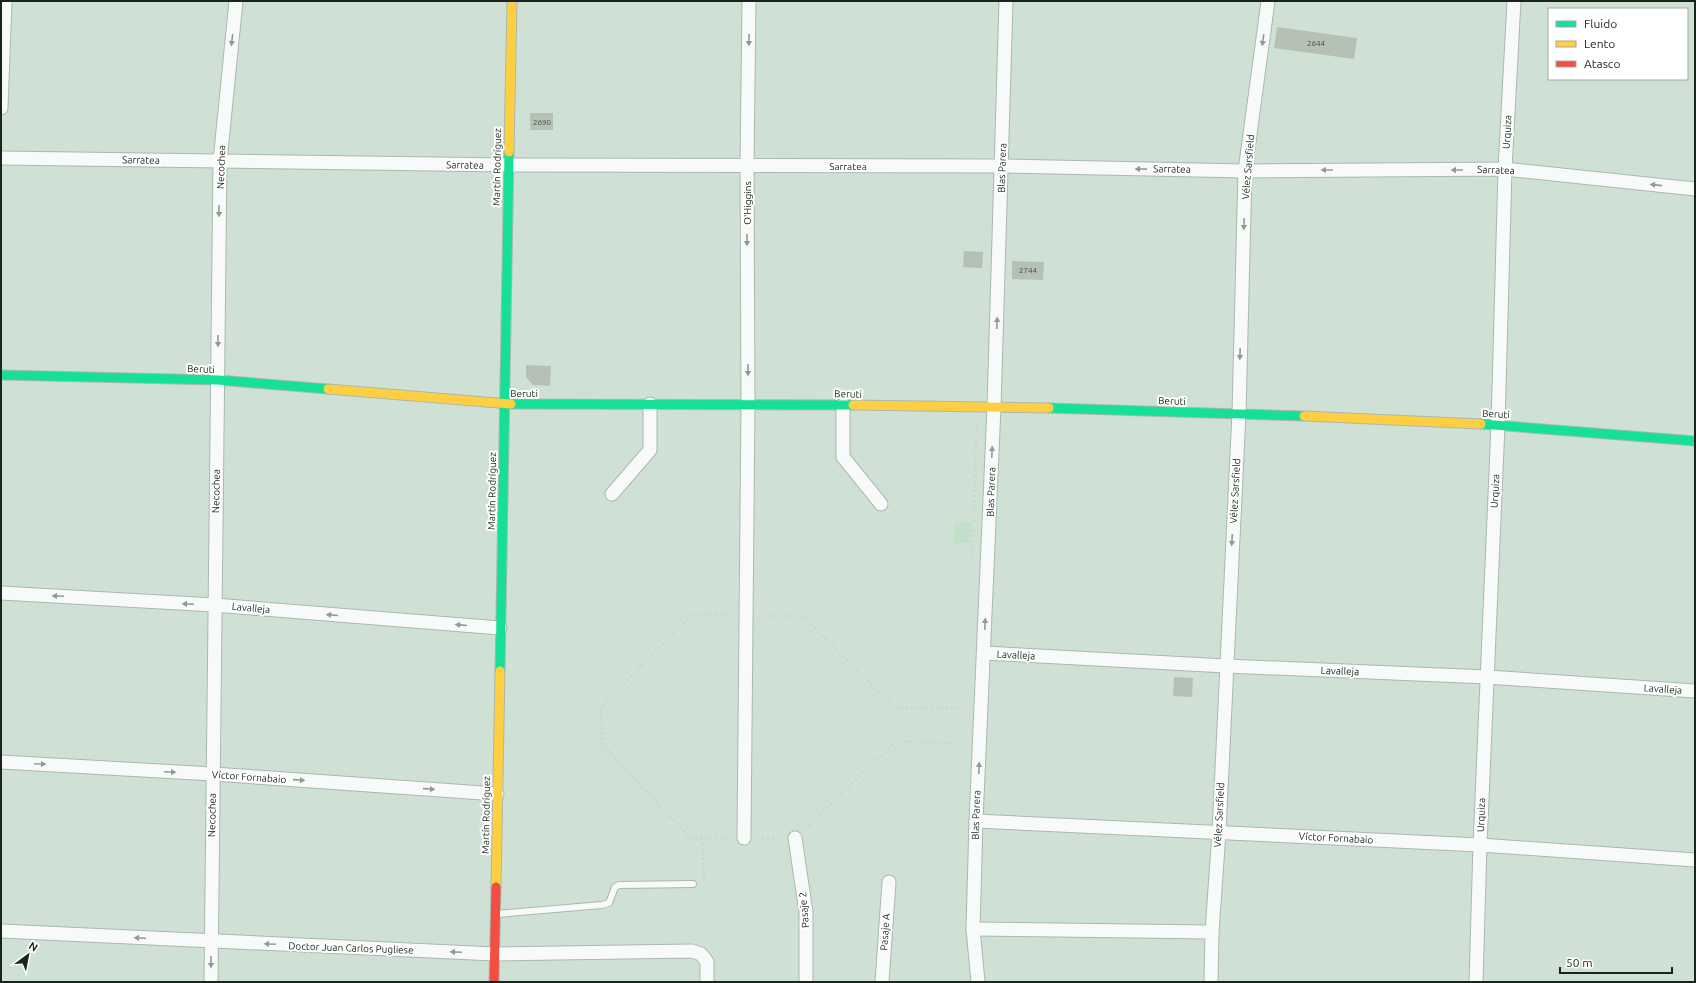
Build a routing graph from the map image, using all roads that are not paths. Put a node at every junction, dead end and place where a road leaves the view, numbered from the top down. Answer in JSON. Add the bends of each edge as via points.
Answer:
{"nodes":[{"id":1,"x":5,"y":1,"type":"edge"},
{"id":2,"x":236,"y":1,"type":"edge"},
{"id":3,"x":512,"y":1,"type":"edge"},
{"id":4,"x":750,"y":1,"type":"edge"},
{"id":5,"x":1006,"y":1,"type":"edge"},
{"id":6,"x":1268,"y":1,"type":"edge"},
{"id":7,"x":1514,"y":1,"type":"edge"},
{"id":8,"x":1,"y":108,"type":"edge"},
{"id":9,"x":1,"y":158,"type":"edge"},
{"id":10,"x":220,"y":161,"type":"junction"},
{"id":11,"x":747,"y":165,"type":"junction"},
{"id":12,"x":508,"y":166,"type":"junction"},
{"id":13,"x":1002,"y":166,"type":"junction"},
{"id":14,"x":1505,"y":169,"type":"junction"},
{"id":15,"x":1245,"y":171,"type":"junction"},
{"id":16,"x":1695,"y":189,"type":"edge"},
{"id":17,"x":1,"y":375,"type":"edge"},
{"id":18,"x":218,"y":380,"type":"junction"},
{"id":19,"x":505,"y":404,"type":"junction"},
{"id":20,"x":650,"y":404,"type":"junction"},
{"id":21,"x":748,"y":404,"type":"junction"},
{"id":22,"x":843,"y":405,"type":"junction"},
{"id":23,"x":994,"y":407,"type":"junction"},
{"id":24,"x":1239,"y":414,"type":"junction"},
{"id":25,"x":1498,"y":425,"type":"junction"},
{"id":26,"x":1695,"y":441,"type":"edge"},
{"id":27,"x":612,"y":494,"type":"dead end"},
{"id":28,"x":881,"y":504,"type":"dead end"},
{"id":29,"x":1,"y":593,"type":"edge"},
{"id":30,"x":214,"y":605,"type":"junction"},
{"id":31,"x":500,"y":628,"type":"junction"},
{"id":32,"x":984,"y":653,"type":"junction"},
{"id":33,"x":1226,"y":666,"type":"junction"},
{"id":34,"x":1486,"y":677,"type":"junction"},
{"id":35,"x":1695,"y":691,"type":"edge"},
{"id":36,"x":1,"y":762,"type":"edge"},
{"id":37,"x":213,"y":774,"type":"junction"},
{"id":38,"x":497,"y":794,"type":"junction"},
{"id":39,"x":976,"y":821,"type":"junction"},
{"id":40,"x":1219,"y":832,"type":"junction"},
{"id":41,"x":744,"y":838,"type":"road end"},
{"id":42,"x":795,"y":838,"type":"road end"},
{"id":43,"x":1480,"y":845,"type":"junction"},
{"id":44,"x":1695,"y":860,"type":"edge"},
{"id":45,"x":889,"y":882,"type":"dead end"},
{"id":46,"x":693,"y":884,"type":"dead end"},
{"id":47,"x":495,"y":914,"type":"junction"},
{"id":48,"x":973,"y":929,"type":"junction"},
{"id":49,"x":1,"y":931,"type":"edge"},
{"id":50,"x":1212,"y":932,"type":"junction"},
{"id":51,"x":211,"y":942,"type":"junction"},
{"id":52,"x":495,"y":954,"type":"junction"},
{"id":53,"x":211,"y":982,"type":"edge"},
{"id":54,"x":494,"y":982,"type":"edge"},
{"id":55,"x":707,"y":982,"type":"edge"},
{"id":56,"x":806,"y":982,"type":"edge"},
{"id":57,"x":882,"y":982,"type":"edge"},
{"id":58,"x":978,"y":982,"type":"edge"},
{"id":59,"x":1211,"y":982,"type":"edge"},
{"id":60,"x":1476,"y":982,"type":"edge"}],
"edges":[{"from":1,"to":8,"type":"street"},
{"from":2,"to":10,"type":"street","name":"Necochea","one_way":true},
{"from":3,"to":12,"type":"street","name":"Martín Rodríguez"},
{"from":4,"to":11,"type":"street","name":"O'Higgins","one_way":true},
{"from":5,"to":13,"type":"street","name":"Blas Parera"},
{"from":6,"to":15,"type":"street","name":"Vélez Sarsfield","one_way":true},
{"from":7,"to":14,"type":"street","name":"Urquiza"},
{"from":9,"to":10,"type":"street","name":"Sarratea"},
{"from":10,"to":12,"type":"street","name":"Sarratea"},
{"from":10,"to":18,"type":"street","name":"Necochea","one_way":true},
{"from":11,"to":12,"type":"street","name":"Sarratea"},
{"from":11,"to":13,"type":"street","name":"Sarratea"},
{"from":11,"to":21,"type":"street","name":"O'Higgins","one_way":true},
{"from":12,"to":19,"type":"street","name":"Martín Rodríguez"},
{"from":15,"to":13,"type":"street","name":"Sarratea","one_way":true},
{"from":23,"to":13,"type":"street","name":"Blas Parera","one_way":true},
{"from":14,"to":15,"type":"street","name":"Sarratea","one_way":true},
{"from":16,"to":14,"type":"street","name":"Sarratea","one_way":true},
{"from":14,"to":25,"type":"street","name":"Urquiza"},
{"from":15,"to":24,"type":"street","name":"Vélez Sarsfield","one_way":true},
{"from":17,"to":18,"type":"street","name":"Beruti"},
{"from":18,"to":19,"type":"street","name":"Beruti"},
{"from":18,"to":30,"type":"street","name":"Necochea"},
{"from":19,"to":20,"type":"street","name":"Beruti"},
{"from":19,"to":31,"type":"street","name":"Martín Rodríguez"},
{"from":20,"to":21,"type":"street","name":"Beruti"},
{"from":20,"to":27,"type":"street","via":[[650,450]]},
{"from":21,"to":22,"type":"street","name":"Beruti"},
{"from":21,"to":41,"type":"street","name":"O'Higgins"},
{"from":22,"to":23,"type":"street","name":"Beruti"},
{"from":22,"to":28,"type":"street","via":[[843,457]]},
{"from":23,"to":24,"type":"street","name":"Beruti"},
{"from":32,"to":23,"type":"street","name":"Blas Parera","one_way":true},
{"from":24,"to":25,"type":"street","name":"Beruti"},
{"from":24,"to":33,"type":"street","name":"Vélez Sarsfield","one_way":true},
{"from":25,"to":26,"type":"street","name":"Beruti"},
{"from":25,"to":34,"type":"street","name":"Urquiza"},
{"from":30,"to":29,"type":"street","name":"Lavalleja","one_way":true},
{"from":31,"to":30,"type":"street","name":"Lavalleja","one_way":true},
{"from":30,"to":37,"type":"street","name":"Necochea"},
{"from":31,"to":38,"type":"street","name":"Martín Rodríguez"},
{"from":32,"to":33,"type":"street","name":"Lavalleja"},
{"from":39,"to":32,"type":"street","name":"Blas Parera","one_way":true},
{"from":33,"to":34,"type":"street","name":"Lavalleja"},
{"from":33,"to":40,"type":"street","name":"Vélez Sarsfield"},
{"from":34,"to":35,"type":"street","name":"Lavalleja"},
{"from":34,"to":43,"type":"street","name":"Urquiza"},
{"from":36,"to":37,"type":"street","name":"Víctor Fornabaio","one_way":true},
{"from":37,"to":38,"type":"street","name":"Víctor Fornabaio","one_way":true},
{"from":37,"to":51,"type":"street","name":"Necochea"},
{"from":38,"to":47,"type":"street","name":"Martín Rodríguez"},
{"from":39,"to":40,"type":"street","name":"Víctor Fornabaio"},
{"from":39,"to":48,"type":"street","name":"Blas Parera"},
{"from":40,"to":43,"type":"street","name":"Víctor Fornabaio"},
{"from":40,"to":50,"type":"street","name":"Vélez Sarsfield"},
{"from":42,"to":56,"type":"street","name":"Pasaje 2","via":[[806,912]]},
{"from":43,"to":44,"type":"street","name":"Víctor Fornabaio"},
{"from":43,"to":60,"type":"street","name":"Urquiza"},
{"from":45,"to":57,"type":"street","name":"Pasaje A"},
{"from":46,"to":47,"type":"lane","via":[[619,884],[615,887],[609,903],[602,905]]},
{"from":47,"to":52,"type":"street","name":"Martín Rodríguez"},
{"from":48,"to":50,"type":"street"},
{"from":48,"to":58,"type":"street","name":"Blas Parera"},
{"from":51,"to":49,"type":"street","name":"Doctor Juan Carlos Pugliese","one_way":true},
{"from":50,"to":59,"type":"street","name":"Vélez Sarsfield"},
{"from":52,"to":51,"type":"street","name":"Doctor Juan Carlos Pugliese","one_way":true},
{"from":51,"to":53,"type":"street","name":"Necochea","one_way":true},
{"from":52,"to":54,"type":"street","name":"Martín Rodríguez"},
{"from":52,"to":55,"type":"street","name":"Doctor Juan Carlos Pugliese","via":[[692,951],[702,954],[707,962]]}]}
